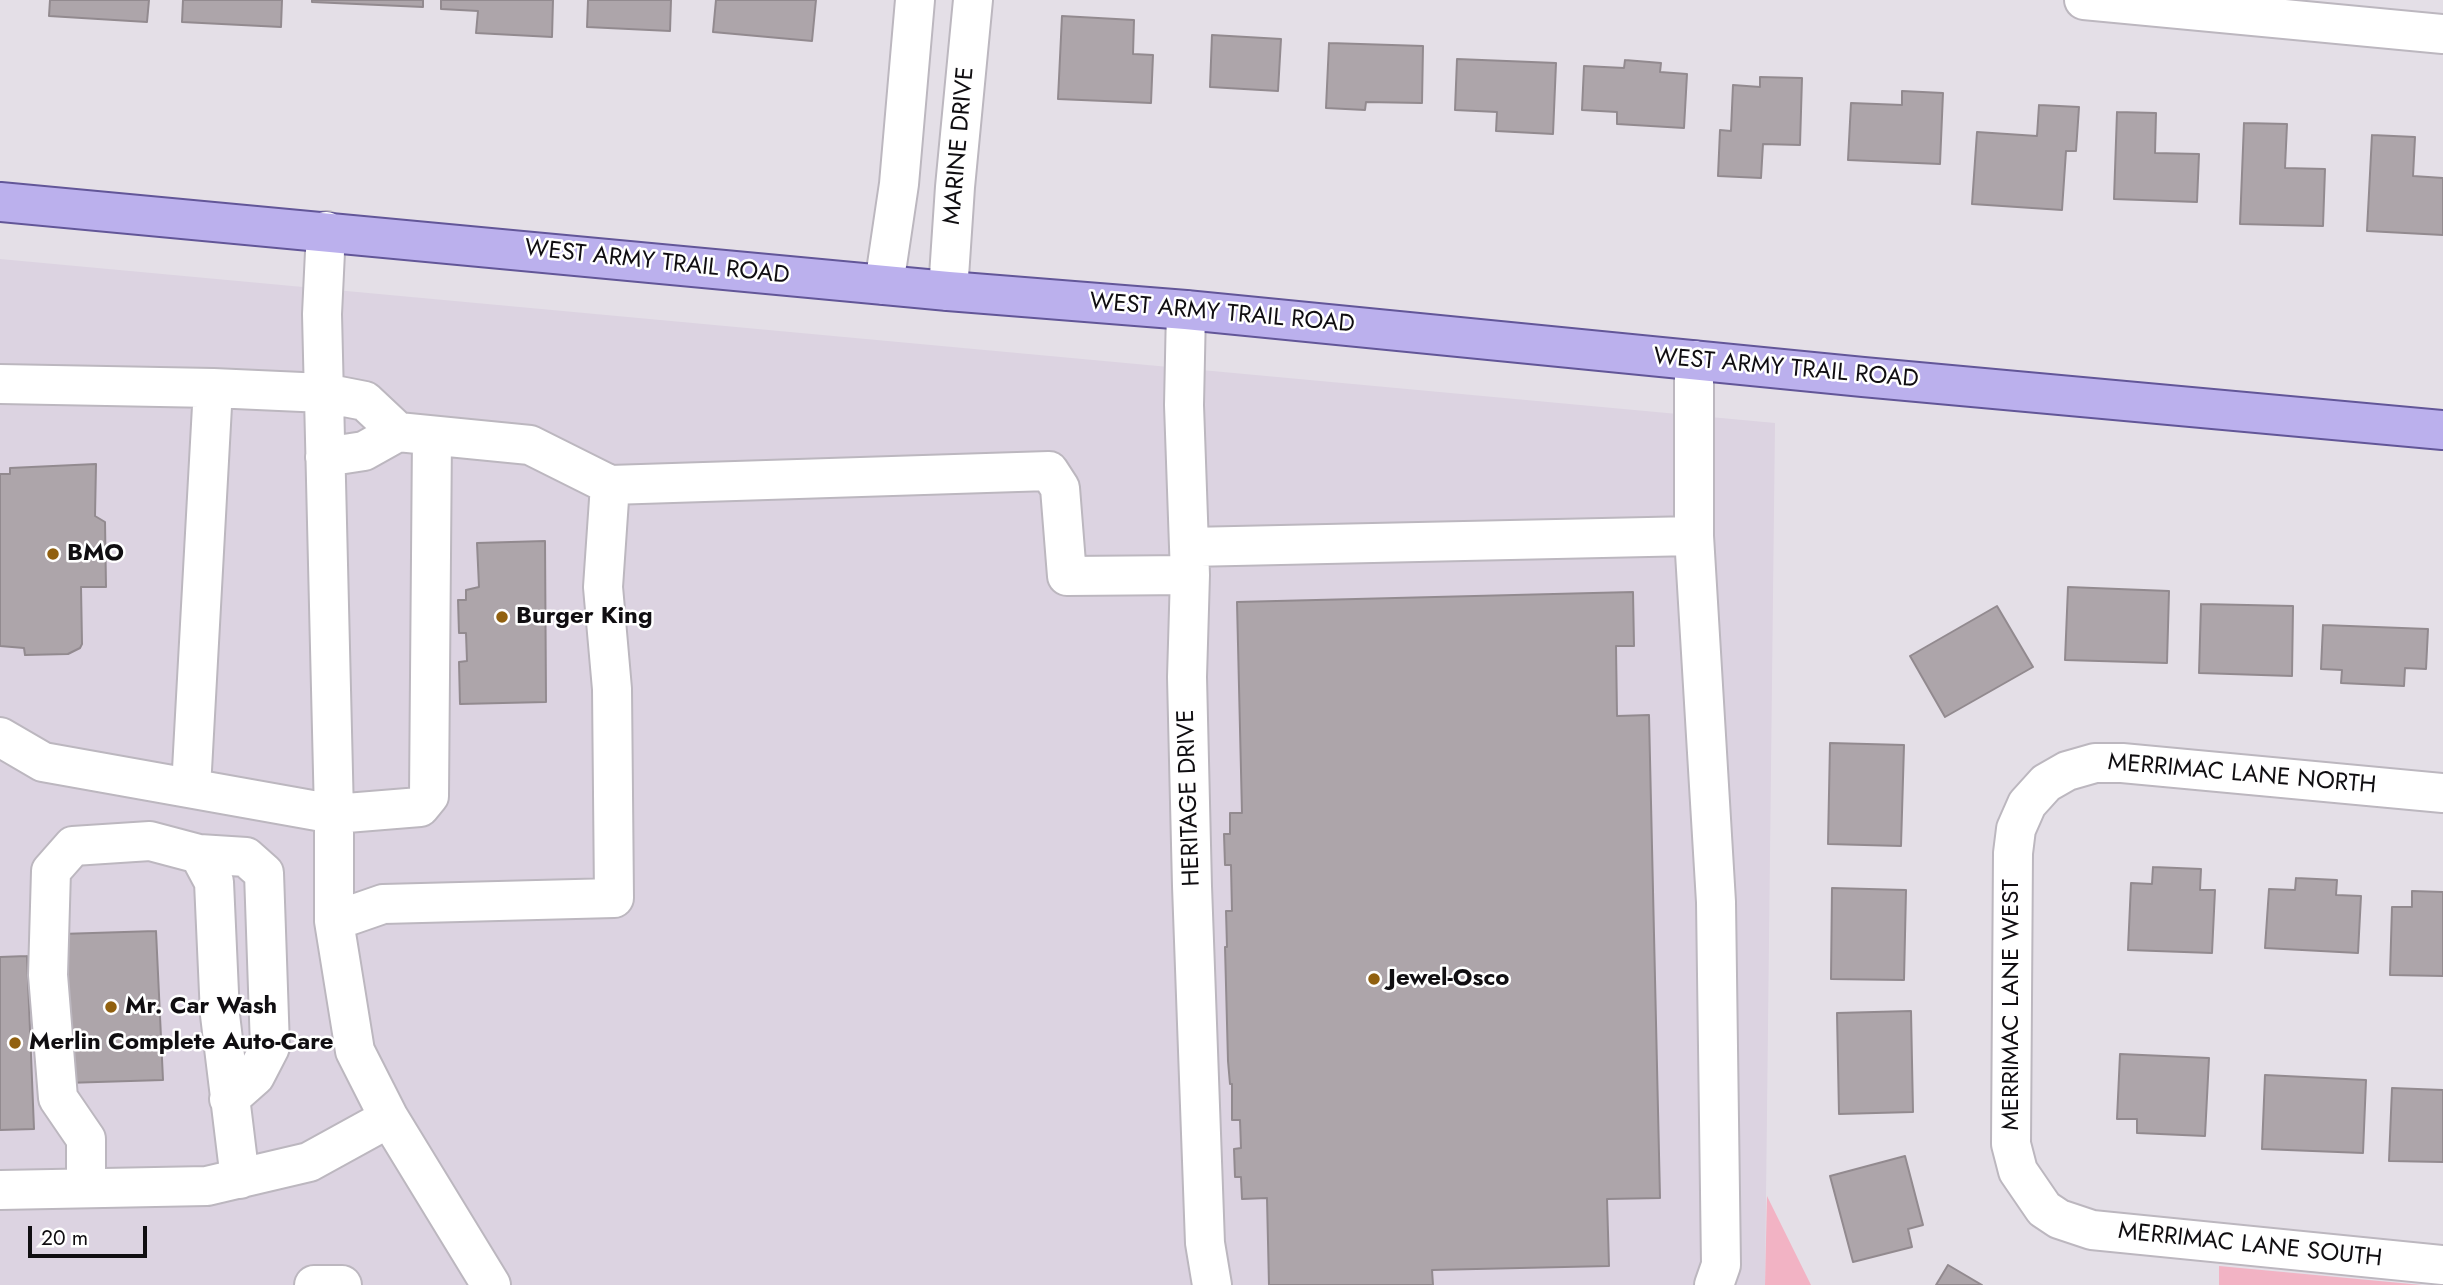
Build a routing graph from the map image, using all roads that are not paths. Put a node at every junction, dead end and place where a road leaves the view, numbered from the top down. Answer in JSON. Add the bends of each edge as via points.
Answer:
{"nodes":[{"id":1,"x":915,"y":0,"type":"edge"},
{"id":2,"x":973,"y":0,"type":"edge"},
{"id":3,"x":2084,"y":0,"type":"edge"},
{"id":4,"x":2443,"y":34,"type":"edge"},
{"id":5,"x":0,"y":202,"type":"edge"},
{"id":6,"x":326,"y":231,"type":"junction"},
{"id":7,"x":884,"y":285,"type":"junction"},
{"id":8,"x":948,"y":291,"type":"junction"},
{"id":9,"x":1186,"y":310,"type":"junction"},
{"id":10,"x":1695,"y":360,"type":"junction"},
{"id":11,"x":0,"y":384,"type":"edge"},
{"id":12,"x":213,"y":388,"type":"junction"},
{"id":13,"x":324,"y":393,"type":"junction"},
{"id":14,"x":2443,"y":430,"type":"edge"},
{"id":15,"x":415,"y":434,"type":"junction"},
{"id":16,"x":325,"y":457,"type":"junction"},
{"id":17,"x":610,"y":485,"type":"junction"},
{"id":18,"x":1693,"y":536,"type":"junction"},
{"id":19,"x":1189,"y":561,"type":"junction"},
{"id":20,"x":0,"y":737,"type":"edge"},
{"id":21,"x":2046,"y":783,"type":"joint"},
{"id":22,"x":191,"y":788,"type":"junction"},
{"id":23,"x":2443,"y":793,"type":"edge"},
{"id":24,"x":334,"y":814,"type":"junction"},
{"id":25,"x":198,"y":853,"type":"junction"},
{"id":26,"x":334,"y":920,"type":"junction"},
{"id":27,"x":229,"y":1099,"type":"junction"},
{"id":28,"x":389,"y":1118,"type":"junction"},
{"id":29,"x":240,"y":1179,"type":"junction"},
{"id":30,"x":86,"y":1188,"type":"junction"},
{"id":31,"x":0,"y":1190,"type":"edge"},
{"id":32,"x":2059,"y":1219,"type":"joint"},
{"id":33,"x":2443,"y":1265,"type":"edge"},
{"id":34,"x":314,"y":1285,"type":"edge"},
{"id":35,"x":342,"y":1285,"type":"edge"},
{"id":36,"x":491,"y":1285,"type":"edge"},
{"id":37,"x":1212,"y":1285,"type":"edge"},
{"id":38,"x":1714,"y":1285,"type":"edge"}],
"edges":[{"from":1,"to":7,"type":"street","via":[[899,184]]},
{"from":2,"to":8,"type":"street","name":"MARINE DRIVE"},
{"from":3,"to":4,"type":"street"},
{"from":5,"to":6,"type":"main road","name":"WEST ARMY TRAIL ROAD"},
{"from":6,"to":7,"type":"main road","name":"WEST ARMY TRAIL ROAD"},
{"from":6,"to":13,"type":"street"},
{"from":7,"to":8,"type":"main road","name":"WEST ARMY TRAIL ROAD"},
{"from":8,"to":9,"type":"main road","name":"WEST ARMY TRAIL ROAD"},
{"from":9,"to":10,"type":"main road","name":"WEST ARMY TRAIL ROAD"},
{"from":9,"to":19,"type":"street","name":"HERITAGE DRIVE"},
{"from":10,"to":14,"type":"main road","name":"WEST ARMY TRAIL ROAD"},
{"from":10,"to":18,"type":"street"},
{"from":11,"to":12,"type":"street"},
{"from":12,"to":13,"type":"street"},
{"from":12,"to":22,"type":"street"},
{"from":13,"to":15,"type":"street","via":[[365,401]]},
{"from":13,"to":16,"type":"street"},
{"from":15,"to":16,"type":"street","via":[[365,451]]},
{"from":15,"to":17,"type":"street","via":[[530,445]]},
{"from":15,"to":24,"type":"street","via":[[429,796],[420,807]]},
{"from":16,"to":24,"type":"street"},
{"from":17,"to":19,"type":"street","via":[[1049,471],[1060,488],[1067,576]]},
{"from":17,"to":26,"type":"street","via":[[603,587],[612,689],[614,898],[383,904]]},
{"from":18,"to":19,"type":"street"},
{"from":18,"to":38,"type":"street","via":[[1716,901],[1720,1265]]},
{"from":19,"to":37,"type":"street","name":"HERITAGE DRIVE","via":[[1187,677],[1196,1014],[1205,1243]]},
{"from":20,"to":22,"type":"street","via":[[43,762]]},
{"from":21,"to":23,"type":"street","name":"MERRIMAC LANE NORTH","via":[[2095,763],[2122,763]]},
{"from":21,"to":32,"type":"street","name":"MERRIMAC LANE WEST","via":[[2027,804],[2016,828],[2013,853],[2011,1143],[2018,1171],[2030,1191]]},
{"from":22,"to":24,"type":"street"},
{"from":24,"to":26,"type":"street"},
{"from":25,"to":27,"type":"street","via":[[214,882]]},
{"from":25,"to":27,"type":"street","via":[[246,857],[264,873],[270,1047],[256,1076]]},
{"from":25,"to":30,"type":"street","via":[[150,841],[73,846],[51,871],[48,975],[58,1098],[86,1139]]},
{"from":26,"to":28,"type":"street","via":[[355,1051]]},
{"from":27,"to":29,"type":"street"},
{"from":28,"to":29,"type":"street","via":[[309,1162]]},
{"from":28,"to":36,"type":"street"},
{"from":29,"to":30,"type":"street","via":[[207,1186]]},
{"from":30,"to":31,"type":"street"},
{"from":32,"to":33,"type":"street","name":"MERRIMAC LANE SOUTH","via":[[2092,1230]]},
{"from":34,"to":35,"type":"street"}]}
